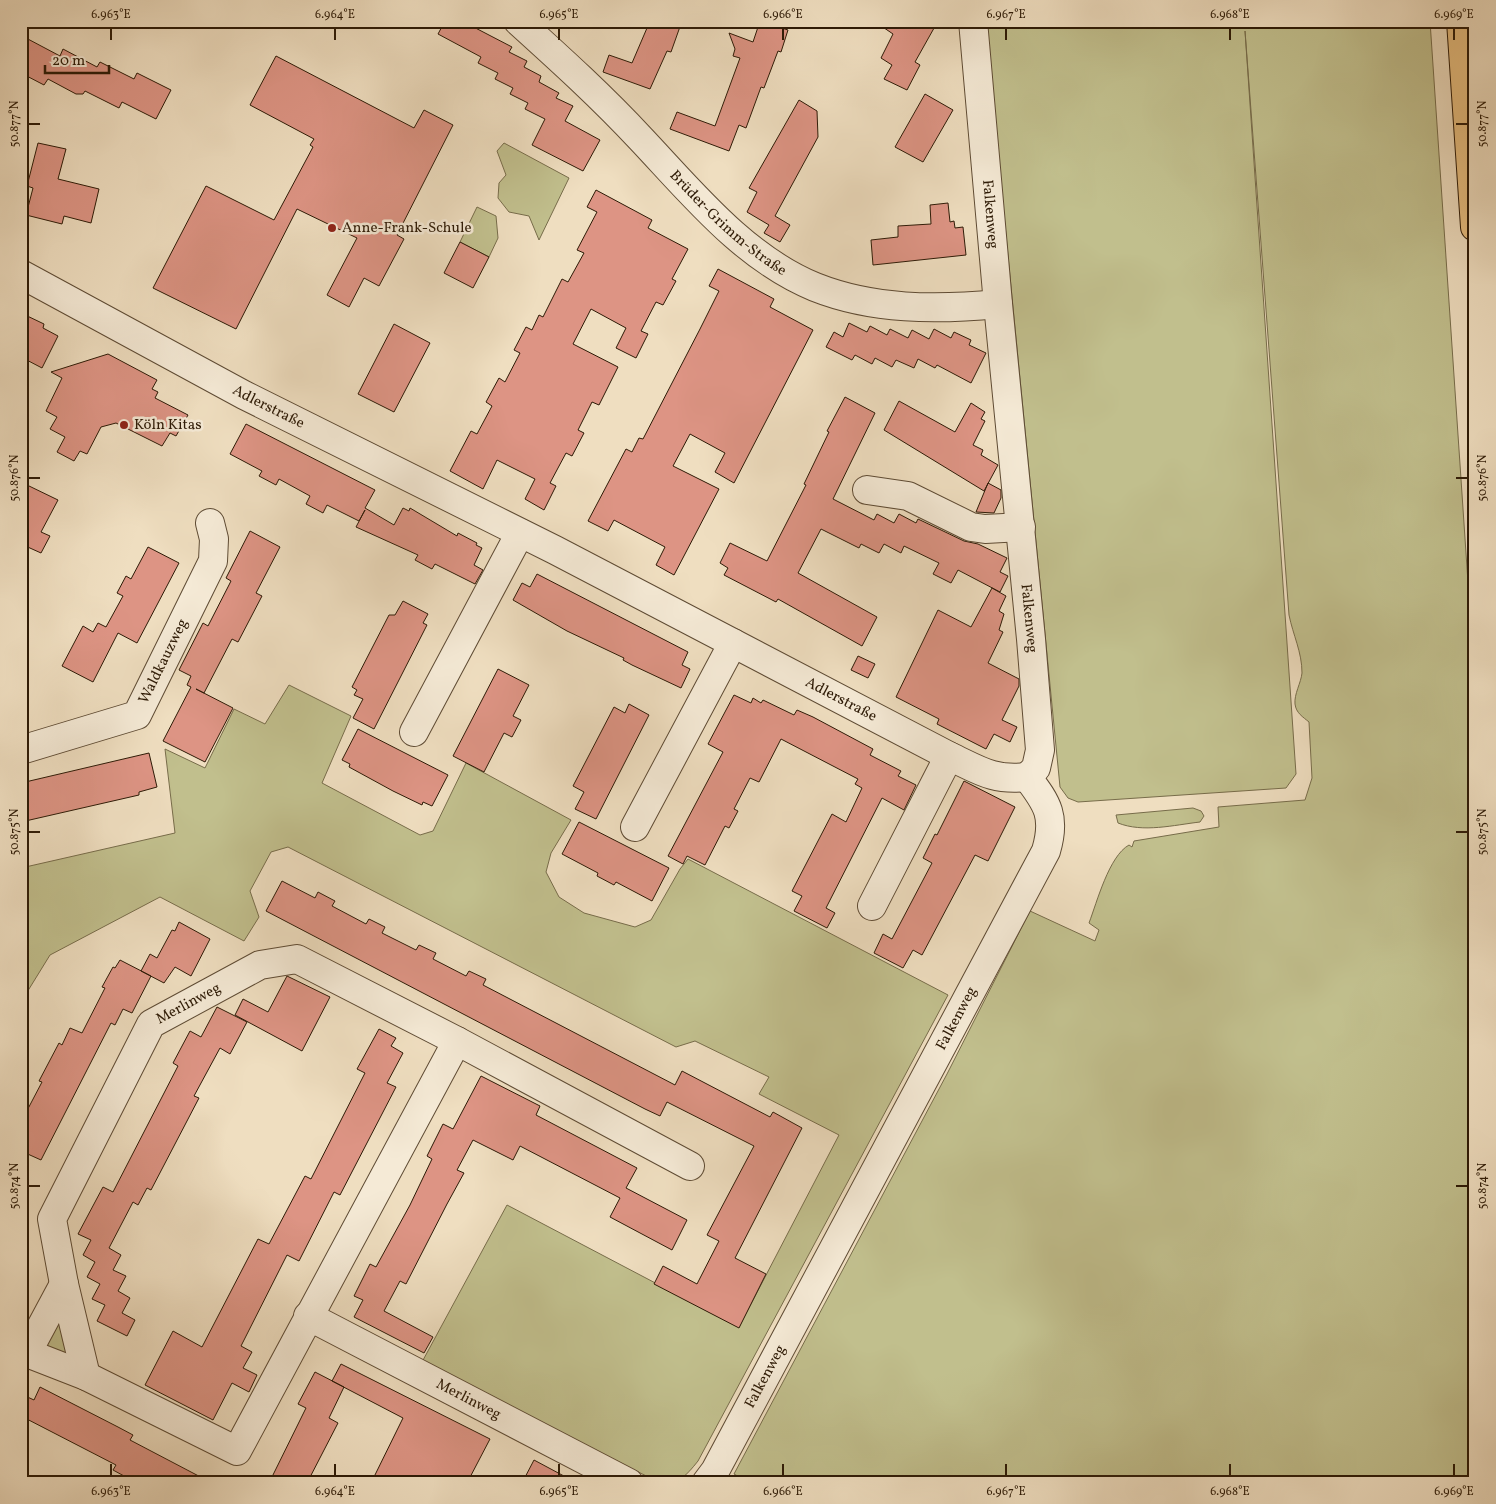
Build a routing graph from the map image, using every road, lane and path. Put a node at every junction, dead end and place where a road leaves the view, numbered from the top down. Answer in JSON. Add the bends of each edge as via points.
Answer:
{"nodes":[{"id":1,"x":518,"y":21,"type":"edge"},
{"id":2,"x":973,"y":21,"type":"edge"},
{"id":3,"x":1461,"y":21,"type":"edge"},
{"id":4,"x":1475,"y":227,"type":"edge"},
{"id":5,"x":21,"y":274,"type":"edge"},
{"id":6,"x":998,"y":304,"type":"junction"},
{"id":7,"x":867,"y":490,"type":"dead end"},
{"id":8,"x":210,"y":523,"type":"dead end"},
{"id":9,"x":1021,"y":527,"type":"junction"},
{"id":10,"x":520,"y":533,"type":"junction"},
{"id":11,"x":733,"y":643,"type":"junction"},
{"id":12,"x":414,"y":732,"type":"dead end"},
{"id":13,"x":21,"y":750,"type":"edge"},
{"id":14,"x":949,"y":756,"type":"junction"},
{"id":15,"x":1028,"y":777,"type":"junction"},
{"id":16,"x":635,"y":827,"type":"dead end"},
{"id":17,"x":872,"y":906,"type":"dead end"},
{"id":18,"x":457,"y":1041,"type":"junction"},
{"id":19,"x":690,"y":1166,"type":"dead end"},
{"id":20,"x":64,"y":1284,"type":"junction"},
{"id":21,"x":308,"y":1316,"type":"junction"},
{"id":22,"x":86,"y":1376,"type":"junction"},
{"id":23,"x":629,"y":1483,"type":"edge"},
{"id":24,"x":706,"y":1483,"type":"edge"}],
"edges":[{"from":1,"to":6,"type":"street","name":"Brüder-Grimm-Straße","via":[[598,96],[722,223],[755,251],[789,273],[814,286],[872,303],[924,308]]},
{"from":2,"to":6,"type":"street","name":"Falkenweg"},
{"from":3,"to":4,"type":"highway"},
{"from":5,"to":10,"type":"street","name":"Adlerstraße","via":[[244,394]]},
{"from":6,"to":9,"type":"street","name":"Falkenweg"},
{"from":7,"to":9,"type":"street","via":[[908,496],[972,527]]},
{"from":8,"to":13,"type":"street","name":"Waldkauzweg","via":[[214,538],[213,561],[137,715]]},
{"from":9,"to":15,"type":"street","name":"Falkenweg","via":[[1040,750],[1036,768]]},
{"from":10,"to":11,"type":"street","name":"Adlerstraße"},
{"from":10,"to":12,"type":"street"},
{"from":11,"to":14,"type":"street","name":"Adlerstraße"},
{"from":11,"to":16,"type":"street"},
{"from":14,"to":15,"type":"street","name":"Adlerstraße","via":[[992,777]]},
{"from":14,"to":17,"type":"street"},
{"from":15,"to":24,"type":"street","name":"Falkenweg","via":[[1042,795],[1051,816],[1052,832],[1046,851]]},
{"from":18,"to":19,"type":"street","name":"Merlinweg"},
{"from":18,"to":20,"type":"street","name":"Merlinweg","via":[[297,958],[260,964],[151,1024],[52,1219]]},
{"from":18,"to":21,"type":"street"},
{"from":20,"to":22,"type":"street","name":"Merlinweg"},
{"from":20,"to":22,"type":"street","via":[[26,1353]]},
{"from":21,"to":22,"type":"street","via":[[237,1451]]},
{"from":21,"to":23,"type":"street","name":"Merlinweg"}]}
